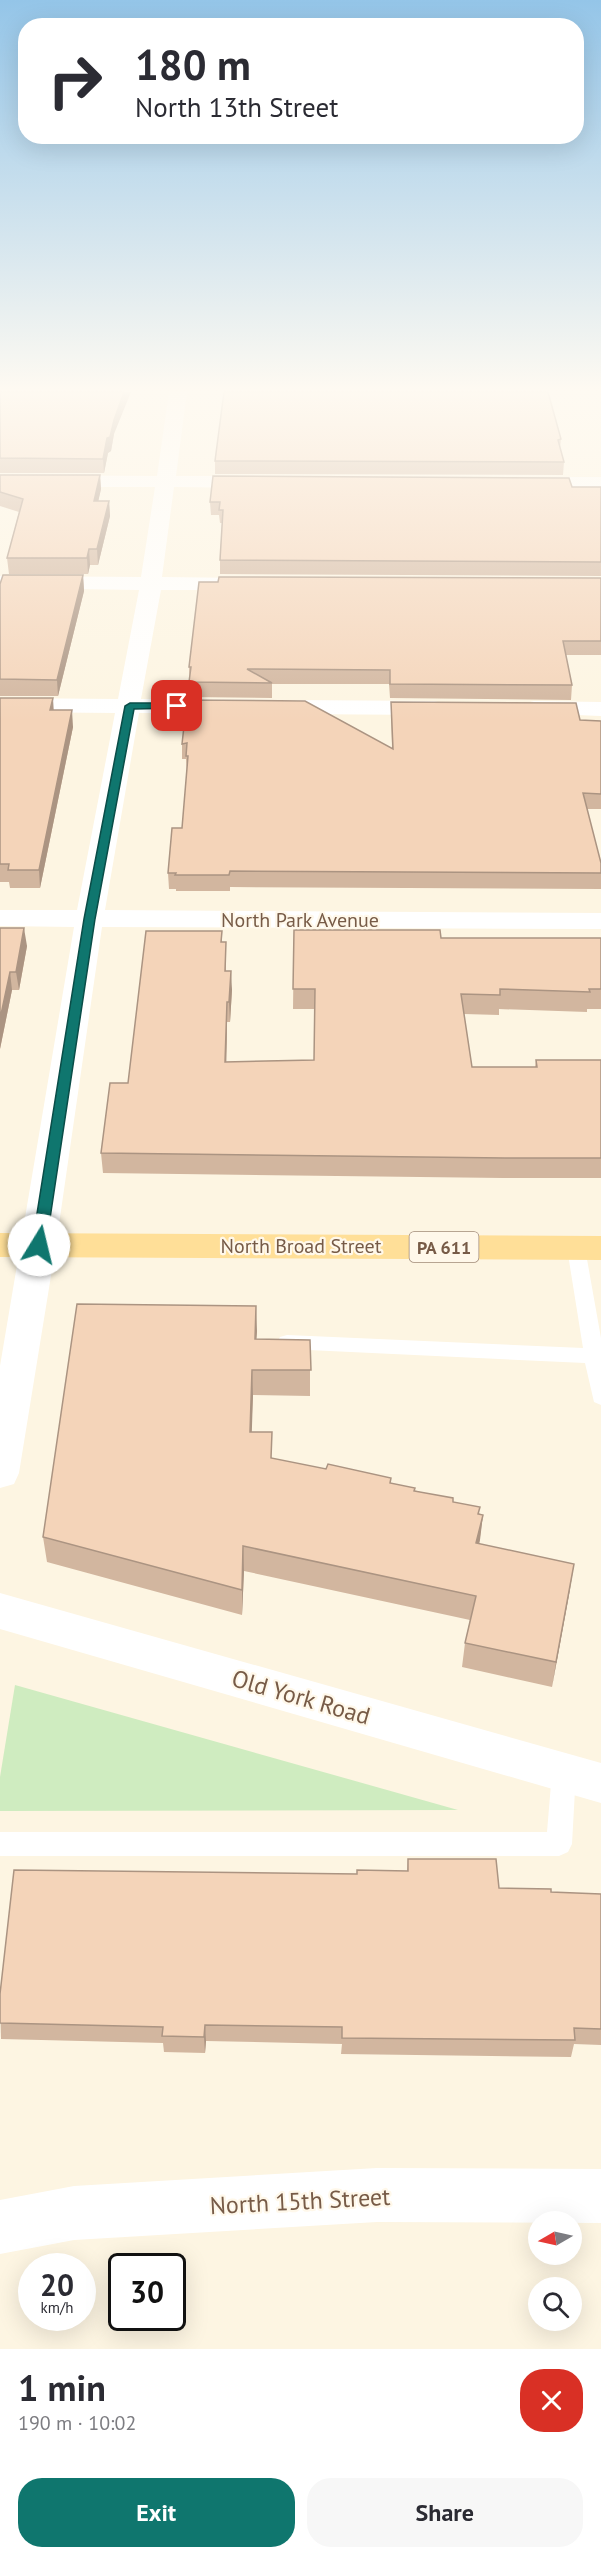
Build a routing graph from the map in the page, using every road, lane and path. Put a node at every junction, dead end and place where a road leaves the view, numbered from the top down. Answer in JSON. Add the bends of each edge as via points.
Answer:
{"nodes":[{"id":1,"x":162,"y":502,"type":"edge"},
{"id":2,"x":0,"y":582,"type":"edge"},
{"id":3,"x":151,"y":584,"type":"junction"},
{"id":4,"x":269,"y":584,"type":"edge"},
{"id":5,"x":0,"y":705,"type":"edge"},
{"id":6,"x":130,"y":706,"type":"junction"},
{"id":7,"x":460,"y":708,"type":"edge"},
{"id":8,"x":507,"y":708,"type":"edge"},
{"id":9,"x":601,"y":709,"type":"edge"},
{"id":10,"x":0,"y":918,"type":"edge"},
{"id":11,"x":89,"y":919,"type":"junction"},
{"id":12,"x":601,"y":921,"type":"edge"},
{"id":13,"x":0,"y":1245,"type":"edge"},
{"id":14,"x":39,"y":1245,"type":"junction"},
{"id":15,"x":589,"y":1248,"type":"edge"},
{"id":16,"x":267,"y":1341,"type":"edge"},
{"id":17,"x":593,"y":1356,"type":"junction"},
{"id":18,"x":601,"y":1397,"type":"edge"},
{"id":19,"x":0,"y":1473,"type":"edge"},
{"id":20,"x":0,"y":1611,"type":"edge"},
{"id":21,"x":583,"y":1778,"type":"edge"},
{"id":22,"x":0,"y":1844,"type":"edge"},
{"id":23,"x":601,"y":2196,"type":"edge"},
{"id":24,"x":0,"y":2227,"type":"edge"}],
"edges":[{"from":1,"to":3,"type":"street"},
{"from":2,"to":3,"type":"street"},
{"from":3,"to":4,"type":"street"},
{"from":3,"to":6,"type":"street"},
{"from":5,"to":6,"type":"street"},
{"from":6,"to":7,"type":"street"},
{"from":6,"to":11,"type":"street"},
{"from":8,"to":9,"type":"street"},
{"from":10,"to":11,"type":"street","name":"North Park Avenue"},
{"from":11,"to":12,"type":"street","name":"North Park Avenue"},
{"from":11,"to":14,"type":"street"},
{"from":13,"to":14,"type":"main road","name":"North Broad Street","number":"PA 611"},
{"from":14,"to":15,"type":"main road","name":"North Broad Street","number":"PA 611"},
{"from":14,"to":19,"type":"street"},
{"from":15,"to":17,"type":"lane"},
{"from":16,"to":17,"type":"lane"},
{"from":17,"to":18,"type":"lane"},
{"from":20,"to":21,"type":"street","name":"Old York Road"},
{"from":21,"to":22,"type":"lane","via":[[559,1844]]},
{"from":23,"to":24,"type":"street","name":"North 15th Street","via":[[377,2195],[74,2213]]}]}
